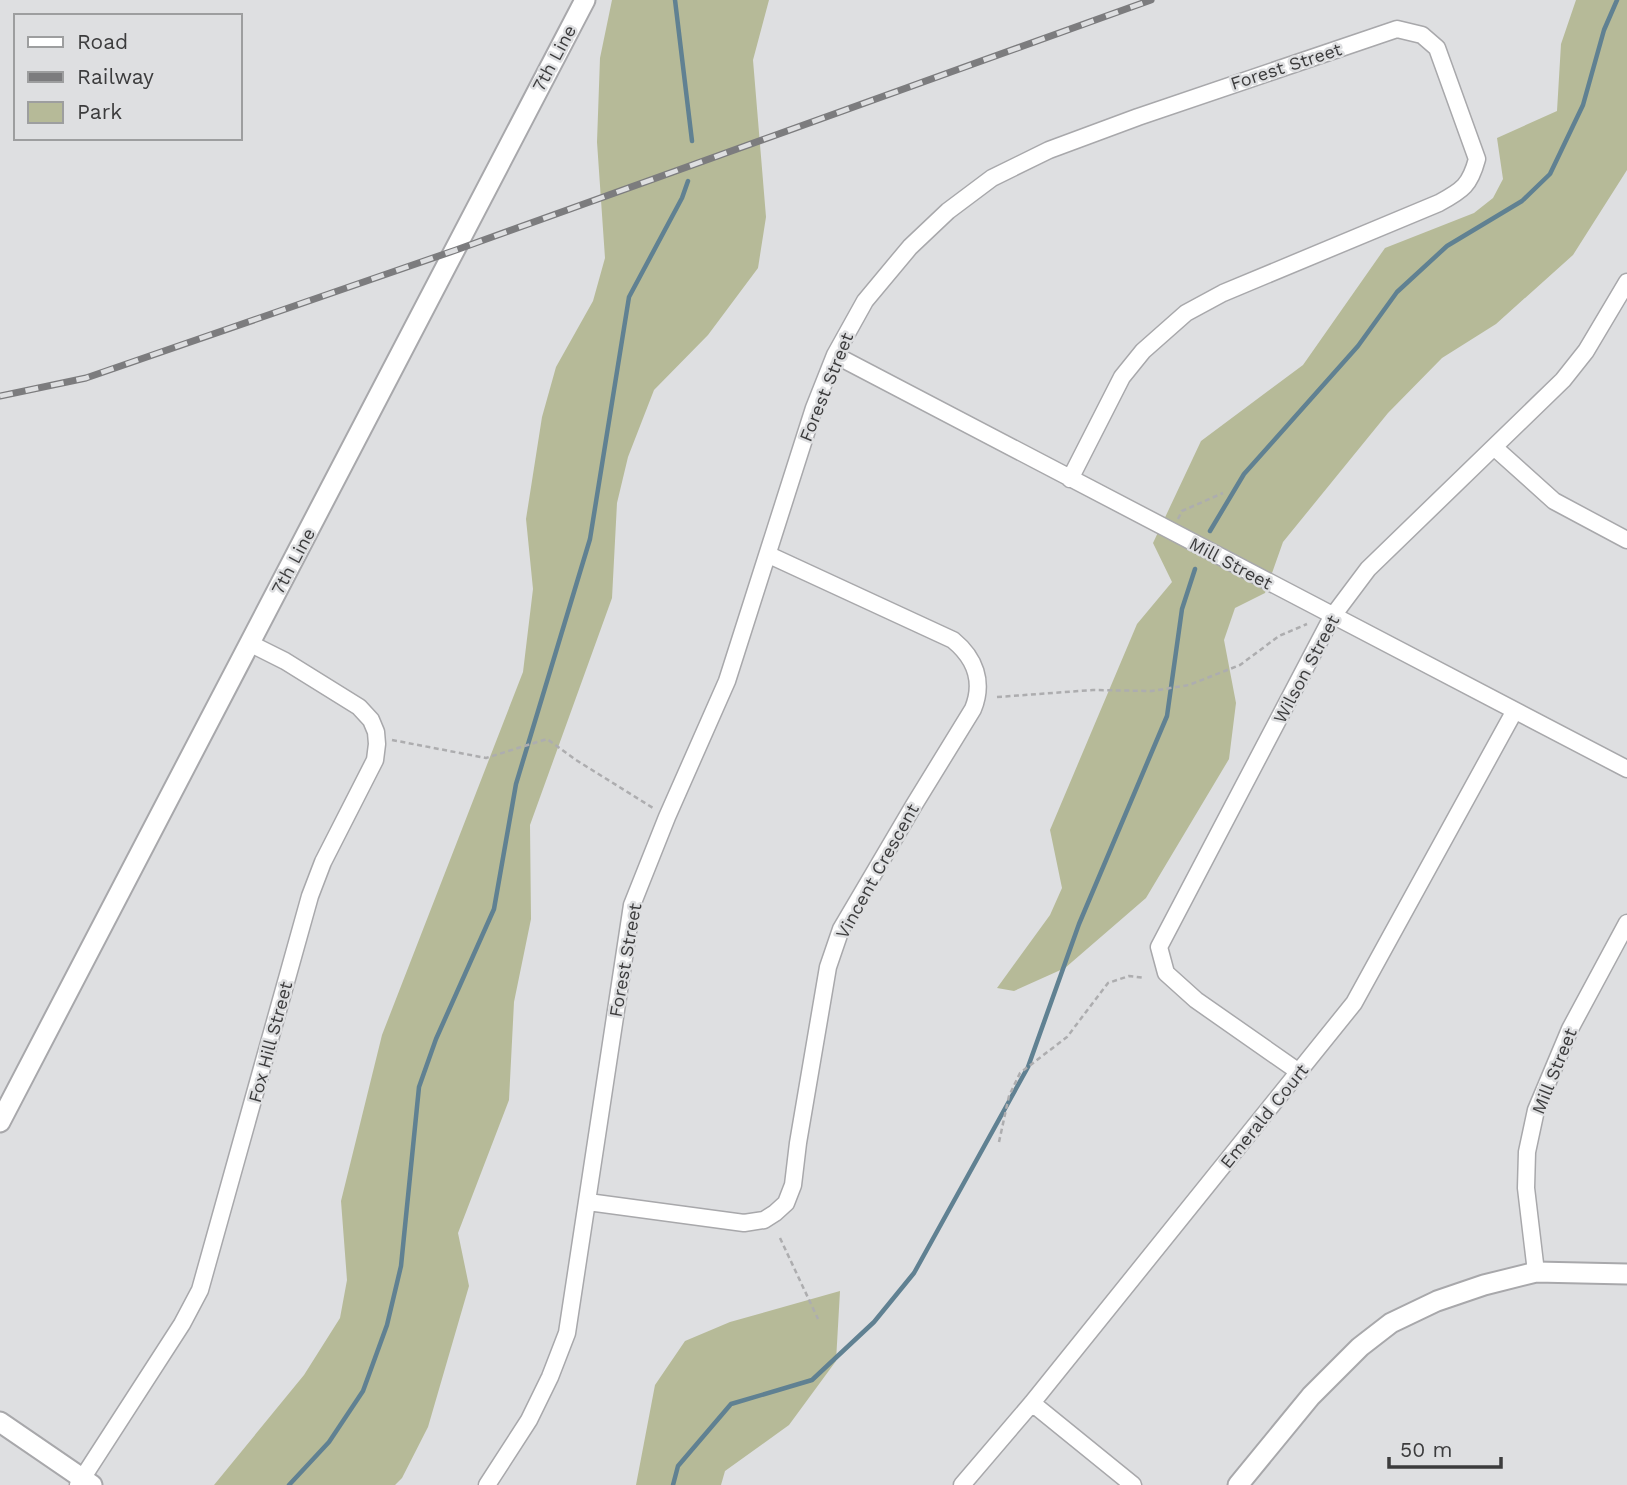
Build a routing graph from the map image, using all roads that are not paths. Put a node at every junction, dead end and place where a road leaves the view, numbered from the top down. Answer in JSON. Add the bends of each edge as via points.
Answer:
{"nodes":[{"id":1,"x":585,"y":0,"type":"edge"},
{"id":2,"x":1627,"y":282,"type":"edge"},
{"id":3,"x":835,"y":355,"type":"junction"},
{"id":4,"x":1495,"y":448,"type":"junction"},
{"id":5,"x":1070,"y":479,"type":"junction"},
{"id":6,"x":1627,"y":540,"type":"edge"},
{"id":7,"x":769,"y":555,"type":"junction"},
{"id":8,"x":1332,"y":617,"type":"junction"},
{"id":9,"x":249,"y":643,"type":"junction"},
{"id":10,"x":1514,"y":712,"type":"junction"},
{"id":11,"x":1627,"y":769,"type":"edge"},
{"id":12,"x":1627,"y":923,"type":"edge"},
{"id":13,"x":1299,"y":1072,"type":"junction"},
{"id":14,"x":0,"y":1122,"type":"edge"},
{"id":15,"x":588,"y":1202,"type":"junction"},
{"id":16,"x":1536,"y":1272,"type":"junction"},
{"id":17,"x":1627,"y":1274,"type":"edge"},
{"id":18,"x":1032,"y":1403,"type":"junction"},
{"id":19,"x":0,"y":1422,"type":"edge"},
{"id":20,"x":84,"y":1483,"type":"edge"},
{"id":21,"x":487,"y":1485,"type":"edge"},
{"id":22,"x":962,"y":1485,"type":"edge"},
{"id":23,"x":1133,"y":1485,"type":"edge"},
{"id":24,"x":1238,"y":1485,"type":"edge"}],
"edges":[{"from":1,"to":9,"type":"street","name":"7th Line"},
{"from":2,"to":4,"type":"street","name":"Wilson Street","via":[[1563,380]]},
{"from":3,"to":5,"type":"street","name":"Mill Street"},
{"from":3,"to":5,"type":"street","name":"Forest Street","via":[[865,301],[910,247],[992,178],[1049,150],[1250,77],[1397,29],[1422,35],[1437,48],[1477,159],[1472,176],[1460,191],[1427,208],[1223,293],[1186,313],[1143,351],[1122,377]]},
{"from":3,"to":7,"type":"street","name":"Forest Street"},
{"from":4,"to":6,"type":"street","via":[[1554,501]]},
{"from":4,"to":8,"type":"street","name":"Wilson Street","via":[[1368,569]]},
{"from":5,"to":8,"type":"street","name":"Mill Street"},
{"from":7,"to":15,"type":"street","name":"Forest Street","via":[[727,681],[632,905]]},
{"from":7,"to":15,"type":"street","name":"Vincent Crescent","via":[[953,640],[974,665],[977,697],[841,929],[828,967],[793,1185],[786,1203],[772,1216],[744,1223]]},
{"from":8,"to":10,"type":"street","name":"Mill Street"},
{"from":8,"to":13,"type":"street","name":"Wilson Street","via":[[1159,947],[1166,973],[1196,1000]]},
{"from":9,"to":14,"type":"street","name":"7th Line"},
{"from":9,"to":20,"type":"street","name":"Fox Hill Street","via":[[362,710],[375,729],[376,755],[310,896],[200,1290]]},
{"from":10,"to":11,"type":"street","name":"Mill Street"},
{"from":10,"to":13,"type":"street","name":"Emerald Court","via":[[1354,1003]]},
{"from":12,"to":16,"type":"street","name":"Mill Street","via":[[1570,1029],[1536,1110],[1527,1152],[1526,1188]]},
{"from":13,"to":18,"type":"street","name":"Emerald Court"},
{"from":15,"to":21,"type":"street","name":"Forest Street","via":[[566,1333],[528,1420]]},
{"from":16,"to":17,"type":"street"},
{"from":16,"to":24,"type":"street","via":[[1437,1301],[1391,1323],[1311,1396]]},
{"from":18,"to":22,"type":"street","name":"Emerald Court"},
{"from":18,"to":23,"type":"street"},
{"from":19,"to":20,"type":"street"}]}
